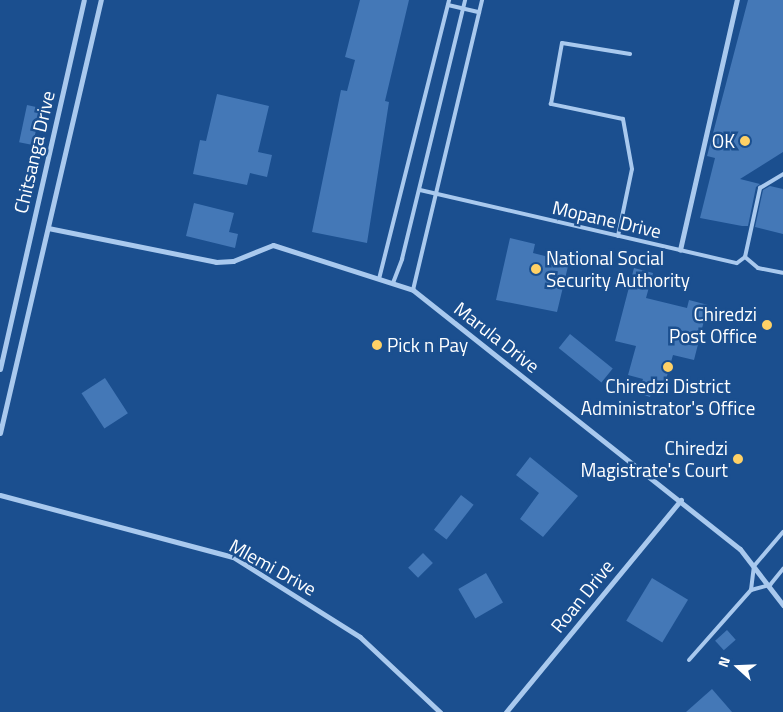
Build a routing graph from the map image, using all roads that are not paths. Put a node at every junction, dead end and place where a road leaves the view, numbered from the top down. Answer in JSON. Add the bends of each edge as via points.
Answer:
{"nodes":[{"id":1,"x":84,"y":0,"type":"edge"},
{"id":2,"x":101,"y":0,"type":"edge"},
{"id":3,"x":465,"y":0,"type":"edge"},
{"id":4,"x":482,"y":0,"type":"edge"},
{"id":5,"x":737,"y":0,"type":"edge"},
{"id":6,"x":449,"y":2,"type":"edge"},
{"id":7,"x":463,"y":8,"type":"junction"},
{"id":8,"x":479,"y":12,"type":"junction"},
{"id":9,"x":630,"y":54,"type":"dead end"},
{"id":10,"x":783,"y":174,"type":"edge"},
{"id":11,"x":420,"y":190,"type":"junction"},
{"id":12,"x":437,"y":193,"type":"junction"},
{"id":13,"x":48,"y":228,"type":"junction"},
{"id":14,"x":618,"y":236,"type":"junction"},
{"id":15,"x":680,"y":250,"type":"junction"},
{"id":16,"x":745,"y":257,"type":"junction"},
{"id":17,"x":783,"y":273,"type":"edge"},
{"id":18,"x":379,"y":279,"type":"junction"},
{"id":19,"x":393,"y":283,"type":"junction"},
{"id":20,"x":413,"y":290,"type":"junction"},
{"id":21,"x":0,"y":369,"type":"edge"},
{"id":22,"x":0,"y":433,"type":"edge"},
{"id":23,"x":0,"y":496,"type":"edge"},
{"id":24,"x":681,"y":500,"type":"junction"},
{"id":25,"x":783,"y":532,"type":"edge"},
{"id":26,"x":754,"y":566,"type":"junction"},
{"id":27,"x":783,"y":569,"type":"edge"},
{"id":28,"x":770,"y":585,"type":"junction"},
{"id":29,"x":751,"y":590,"type":"junction"},
{"id":30,"x":783,"y":605,"type":"edge"},
{"id":31,"x":688,"y":660,"type":"dead end"},
{"id":32,"x":440,"y":712,"type":"edge"},
{"id":33,"x":506,"y":712,"type":"edge"}],
"edges":[{"from":1,"to":21,"type":"street","name":"Chitsanga Drive"},
{"from":2,"to":13,"type":"street"},
{"from":3,"to":7,"type":"lane"},
{"from":4,"to":8,"type":"lane"},
{"from":5,"to":15,"type":"street"},
{"from":6,"to":7,"type":"lane"},
{"from":6,"to":18,"type":"lane"},
{"from":7,"to":8,"type":"lane"},
{"from":7,"to":11,"type":"lane"},
{"from":8,"to":12,"type":"lane"},
{"from":9,"to":14,"type":"lane","via":[[562,43],[551,104],[623,120],[632,169]]},
{"from":10,"to":16,"type":"lane","via":[[760,188]]},
{"from":11,"to":12,"type":"lane","name":"Mopane Drive"},
{"from":11,"to":19,"type":"lane"},
{"from":12,"to":14,"type":"lane","name":"Mopane Drive"},
{"from":12,"to":20,"type":"lane"},
{"from":13,"to":18,"type":"street","name":"Marula Drive","via":[[216,262],[233,261],[273,245]]},
{"from":13,"to":22,"type":"street"},
{"from":14,"to":15,"type":"lane","name":"Mopane Drive"},
{"from":15,"to":16,"type":"lane","name":"Mopane Drive","via":[[737,263]]},
{"from":16,"to":17,"type":"lane","via":[[758,268]]},
{"from":18,"to":19,"type":"street","name":"Marula Drive"},
{"from":19,"to":20,"type":"street","name":"Marula Drive"},
{"from":20,"to":24,"type":"street","name":"Marula Drive"},
{"from":23,"to":32,"type":"street","name":"Mlemi Drive","via":[[232,557],[360,637]]},
{"from":24,"to":26,"type":"street","name":"Marula Drive","via":[[740,549]]},
{"from":24,"to":33,"type":"street","name":"Roan Drive"},
{"from":25,"to":26,"type":"lane"},
{"from":26,"to":28,"type":"street","name":"Marula Drive"},
{"from":26,"to":29,"type":"lane"},
{"from":27,"to":28,"type":"lane"},
{"from":28,"to":29,"type":"lane"},
{"from":28,"to":30,"type":"street","name":"Marula Drive"},
{"from":29,"to":31,"type":"lane"}]}
